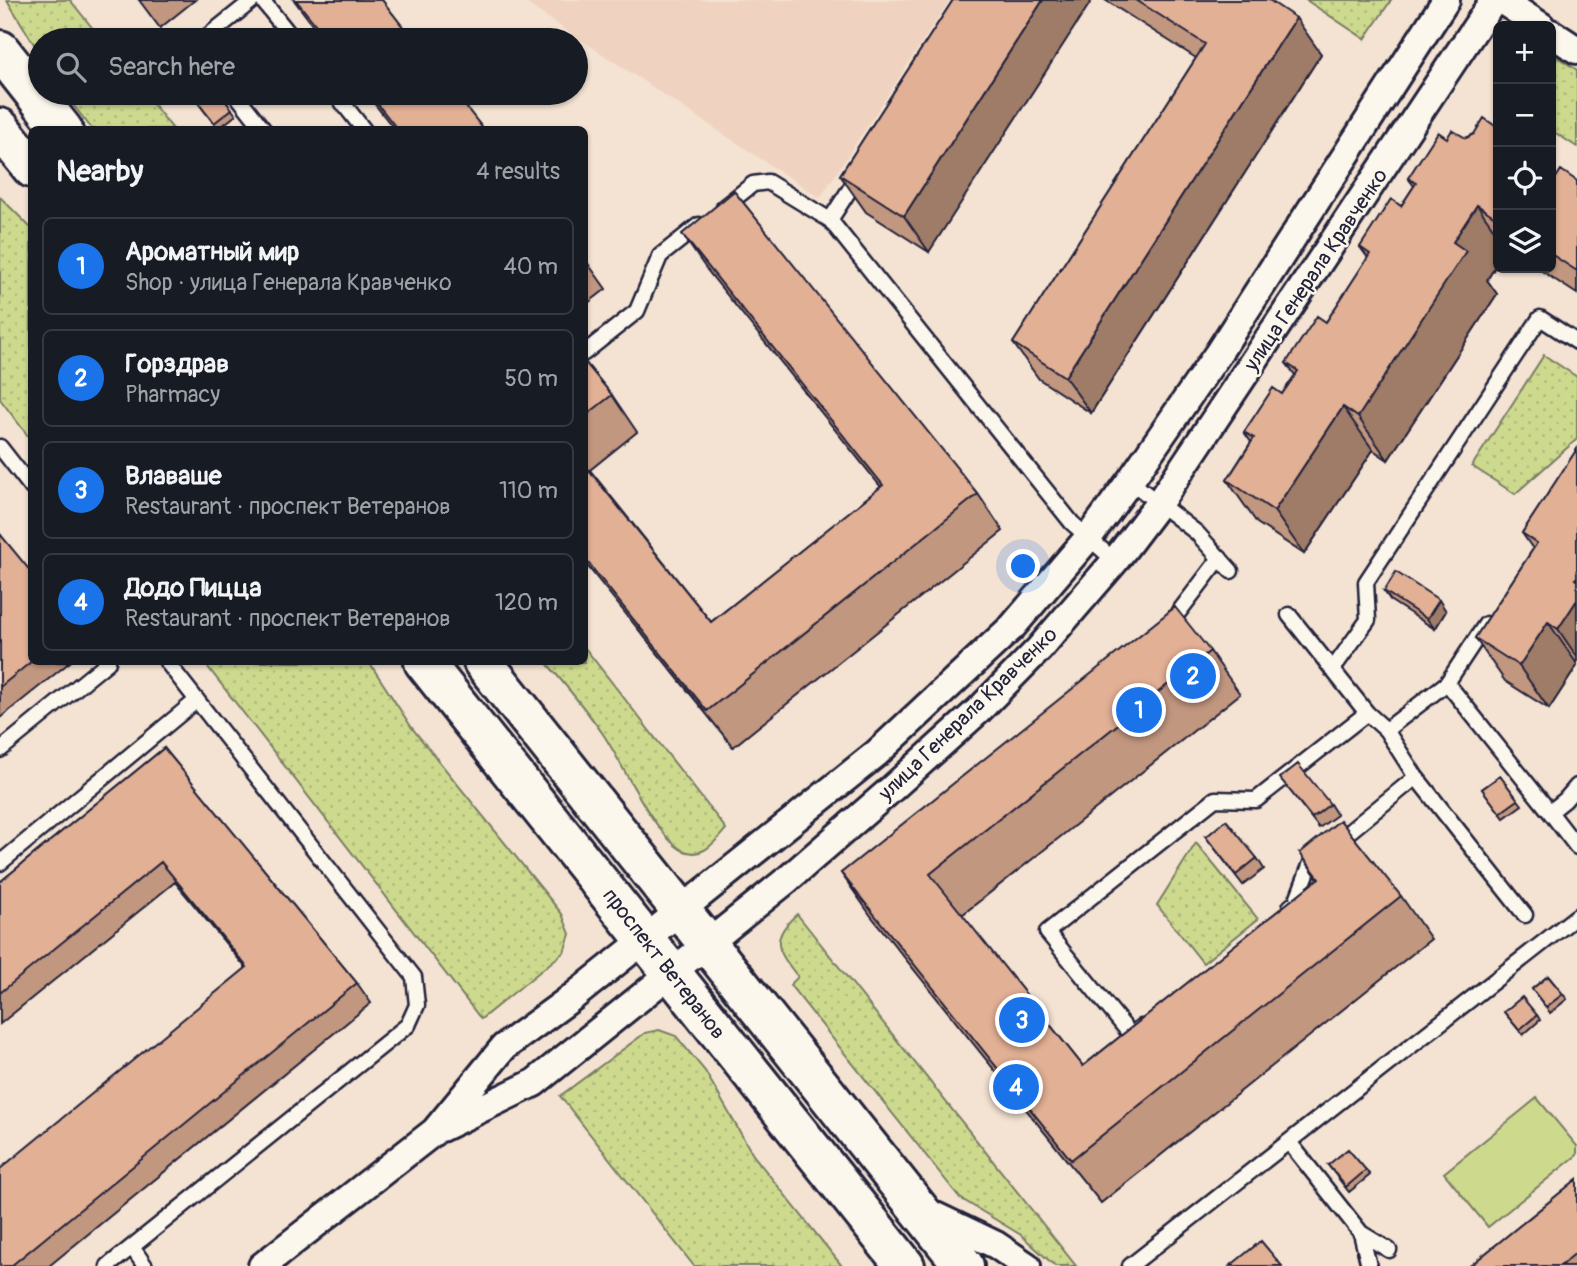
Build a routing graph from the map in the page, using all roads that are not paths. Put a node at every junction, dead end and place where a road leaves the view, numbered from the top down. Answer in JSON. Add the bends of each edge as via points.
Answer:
{"nodes":[{"id":1,"x":253,"y":0,"type":"edge"},
{"id":2,"x":262,"y":0,"type":"edge"},
{"id":3,"x":1446,"y":0,"type":"edge"},
{"id":4,"x":1494,"y":0,"type":"edge"},
{"id":5,"x":1501,"y":0,"type":"edge"},
{"id":6,"x":1533,"y":21,"type":"edge"},
{"id":7,"x":218,"y":28,"type":"edge"},
{"id":8,"x":284,"y":28,"type":"edge"},
{"id":9,"x":1556,"y":36,"type":"edge"},
{"id":10,"x":0,"y":50,"type":"edge"},
{"id":11,"x":1577,"y":50,"type":"edge"},
{"id":12,"x":28,"y":86,"type":"edge"},
{"id":13,"x":43,"y":105,"type":"edge"},
{"id":14,"x":244,"y":105,"type":"edge"},
{"id":15,"x":344,"y":105,"type":"edge"},
{"id":16,"x":60,"y":126,"type":"edge"},
{"id":17,"x":261,"y":126,"type":"edge"},
{"id":18,"x":361,"y":126,"type":"edge"},
{"id":19,"x":0,"y":128,"type":"edge"},
{"id":20,"x":867,"y":162,"type":"edge"},
{"id":21,"x":28,"y":163,"type":"edge"},
{"id":22,"x":830,"y":220,"type":"junction"},
{"id":23,"x":1577,"y":342,"type":"edge"},
{"id":24,"x":588,"y":350,"type":"edge"},
{"id":25,"x":0,"y":447,"type":"edge"},
{"id":26,"x":1130,"y":481,"type":"junction"},
{"id":27,"x":28,"y":483,"type":"edge"},
{"id":28,"x":1160,"y":503,"type":"junction"},
{"id":29,"x":1088,"y":538,"type":"junction"},
{"id":30,"x":1220,"y":558,"type":"junction"},
{"id":31,"x":1115,"y":561,"type":"junction"},
{"id":32,"x":1231,"y":571,"type":"dead end"},
{"id":33,"x":1493,"y":614,"type":"edge"},
{"id":34,"x":1289,"y":615,"type":"dead end"},
{"id":35,"x":1175,"y":617,"type":"edge"},
{"id":36,"x":104,"y":665,"type":"edge"},
{"id":37,"x":169,"y":665,"type":"edge"},
{"id":38,"x":426,"y":665,"type":"edge"},
{"id":39,"x":486,"y":665,"type":"edge"},
{"id":40,"x":1332,"y":670,"type":"junction"},
{"id":41,"x":1447,"y":683,"type":"junction"},
{"id":42,"x":197,"y":700,"type":"junction"},
{"id":43,"x":1367,"y":713,"type":"junction"},
{"id":44,"x":1386,"y":730,"type":"junction"},
{"id":45,"x":0,"y":750,"type":"edge"},
{"id":46,"x":1416,"y":777,"type":"junction"},
{"id":47,"x":1577,"y":786,"type":"edge"},
{"id":48,"x":1550,"y":812,"type":"junction"},
{"id":49,"x":1577,"y":847,"type":"edge"},
{"id":50,"x":0,"y":863,"type":"edge"},
{"id":51,"x":681,"y":910,"type":"junction"},
{"id":52,"x":1525,"y":915,"type":"dead end"},
{"id":53,"x":1577,"y":916,"type":"edge"},
{"id":54,"x":1276,"y":919,"type":"edge"},
{"id":55,"x":644,"y":939,"type":"junction"},
{"id":56,"x":708,"y":944,"type":"junction"},
{"id":57,"x":671,"y":974,"type":"junction"},
{"id":58,"x":1152,"y":1018,"type":"edge"},
{"id":59,"x":435,"y":1131,"type":"junction"},
{"id":60,"x":1289,"y":1142,"type":"junction"},
{"id":61,"x":918,"y":1208,"type":"junction"},
{"id":62,"x":1361,"y":1233,"type":"junction"},
{"id":63,"x":132,"y":1247,"type":"junction"},
{"id":64,"x":1389,"y":1250,"type":"dead end"},
{"id":65,"x":108,"y":1266,"type":"edge"},
{"id":66,"x":145,"y":1266,"type":"edge"},
{"id":67,"x":262,"y":1266,"type":"edge"},
{"id":68,"x":905,"y":1266,"type":"edge"},
{"id":69,"x":964,"y":1266,"type":"edge"},
{"id":70,"x":1027,"y":1266,"type":"edge"},
{"id":71,"x":1130,"y":1266,"type":"edge"},
{"id":72,"x":1369,"y":1266,"type":"edge"}],
"edges":[{"from":1,"to":7,"type":"lane"},
{"from":2,"to":8,"type":"lane"},
{"from":3,"to":26,"type":"street","name":"улица Генерала Кравченко","via":[[1217,355]]},
{"from":4,"to":28,"type":"street","name":"улица Генерала Кравченко"},
{"from":5,"to":6,"type":"street"},
{"from":9,"to":11,"type":"street"},
{"from":10,"to":12,"type":"main road"},
{"from":13,"to":16,"type":"main road"},
{"from":14,"to":17,"type":"lane"},
{"from":15,"to":18,"type":"lane"},
{"from":19,"to":21,"type":"main road"},
{"from":20,"to":22,"type":"lane"},
{"from":22,"to":24,"type":"lane","via":[[768,182],[752,184],[660,256],[638,311]]},
{"from":22,"to":29,"type":"lane"},
{"from":23,"to":40,"type":"lane","via":[[1540,318],[1366,582],[1368,620]]},
{"from":25,"to":27,"type":"lane"},
{"from":26,"to":28,"type":"lane"},
{"from":26,"to":29,"type":"street","name":"улица Генерала Кравченко"},
{"from":28,"to":30,"type":"lane"},
{"from":28,"to":31,"type":"street","name":"улица Генерала Кравченко"},
{"from":29,"to":31,"type":"lane"},
{"from":29,"to":51,"type":"street","name":"улица Генерала Кравченко","via":[[1013,626],[934,702]]},
{"from":30,"to":32,"type":"lane"},
{"from":30,"to":35,"type":"lane"},
{"from":31,"to":56,"type":"street","name":"улица Генерала Кравченко","via":[[1039,649],[928,758]]},
{"from":33,"to":41,"type":"lane"},
{"from":34,"to":40,"type":"lane"},
{"from":36,"to":45,"type":"lane"},
{"from":37,"to":42,"type":"lane"},
{"from":38,"to":55,"type":"main road","name":"проспект Ветеранов"},
{"from":39,"to":51,"type":"main road"},
{"from":40,"to":43,"type":"lane"},
{"from":41,"to":44,"type":"lane"},
{"from":41,"to":48,"type":"lane"},
{"from":42,"to":50,"type":"lane"},
{"from":42,"to":63,"type":"lane","via":[[414,977],[417,1005],[408,1025]]},
{"from":43,"to":44,"type":"lane"},
{"from":43,"to":58,"type":"lane","via":[[1256,800],[1215,799],[1047,932],[1131,1035]]},
{"from":44,"to":46,"type":"lane"},
{"from":46,"to":52,"type":"lane"},
{"from":46,"to":54,"type":"lane","via":[[1311,863],[1296,902]]},
{"from":47,"to":48,"type":"lane"},
{"from":48,"to":49,"type":"lane"},
{"from":51,"to":55,"type":"street","name":"улица Генерала Кравченко"},
{"from":51,"to":56,"type":"main road"},
{"from":53,"to":60,"type":"lane"},
{"from":55,"to":57,"type":"main road","name":"проспект Ветеранов"},
{"from":55,"to":59,"type":"street","name":"улица Генерала Кравченко","via":[[504,1047]]},
{"from":56,"to":57,"type":"street","name":"улица Генерала Кравченко"},
{"from":56,"to":61,"type":"main road"},
{"from":57,"to":59,"type":"street","name":"улица Генерала Кравченко","via":[[534,1083]]},
{"from":57,"to":68,"type":"main road","name":"проспект Ветеранов"},
{"from":59,"to":67,"type":"street","name":"улица Генерала Кравченко"},
{"from":60,"to":62,"type":"lane"},
{"from":60,"to":71,"type":"lane"},
{"from":61,"to":69,"type":"main road"},
{"from":61,"to":70,"type":"street","via":[[996,1245]]},
{"from":62,"to":64,"type":"lane"},
{"from":62,"to":72,"type":"lane"},
{"from":63,"to":65,"type":"lane"},
{"from":63,"to":66,"type":"lane"}]}
